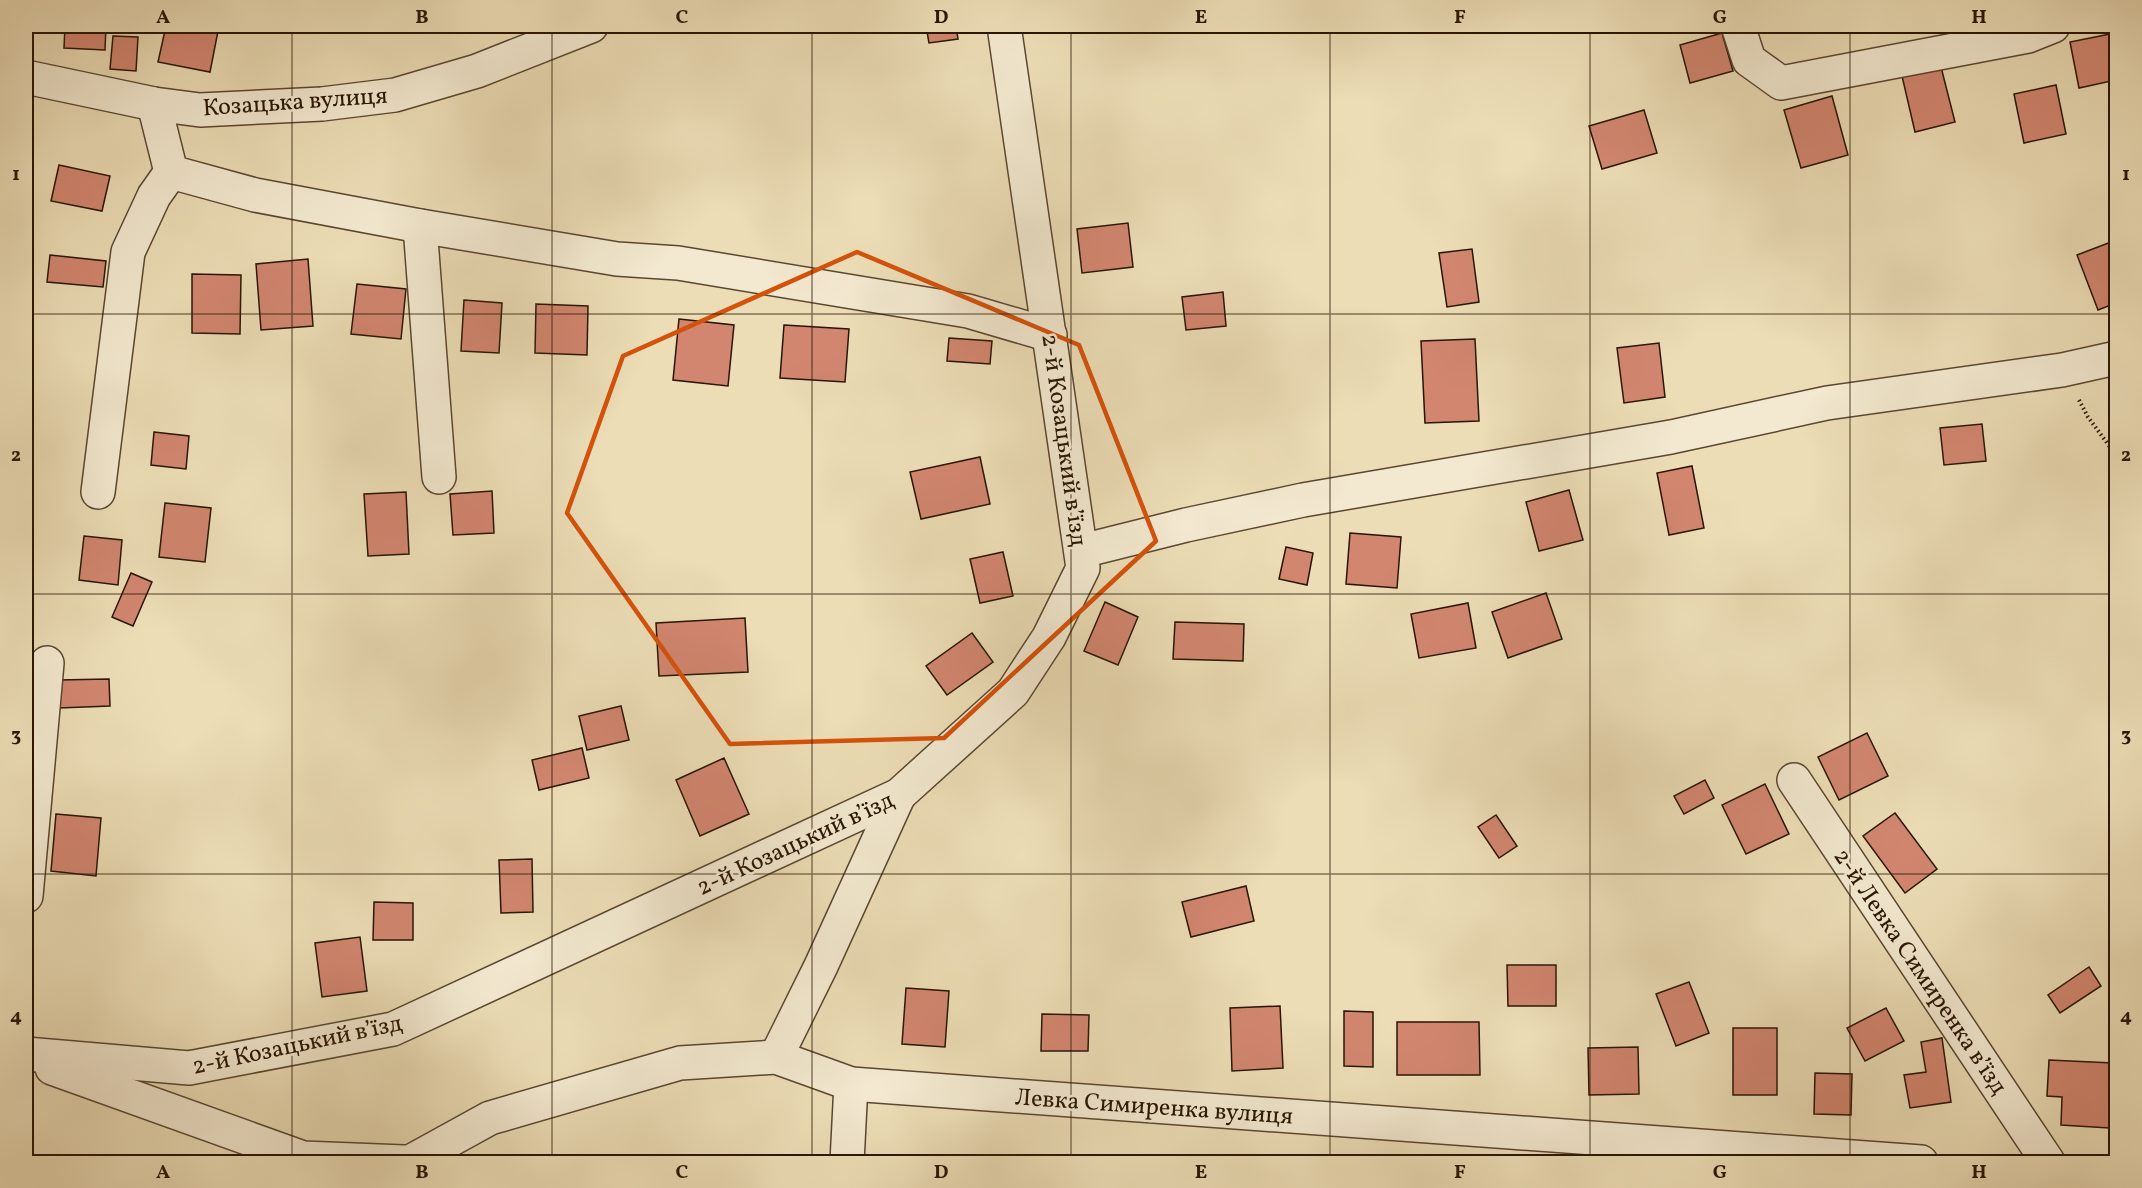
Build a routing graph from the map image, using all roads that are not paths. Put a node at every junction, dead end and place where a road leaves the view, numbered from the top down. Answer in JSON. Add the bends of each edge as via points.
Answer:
{"nodes":[{"id":1,"x":591,"y":26,"type":"edge"},
{"id":2,"x":1004,"y":26,"type":"edge"},
{"id":3,"x":1738,"y":26,"type":"edge"},
{"id":4,"x":2053,"y":26,"type":"edge"},
{"id":5,"x":26,"y":77,"type":"edge"},
{"id":6,"x":154,"y":104,"type":"junction"},
{"id":7,"x":171,"y":172,"type":"junction"},
{"id":8,"x":420,"y":226,"type":"junction"},
{"id":9,"x":1050,"y":335,"type":"junction"},
{"id":10,"x":2116,"y":358,"type":"edge"},
{"id":11,"x":440,"y":477,"type":"dead end"},
{"id":12,"x":98,"y":492,"type":"dead end"},
{"id":13,"x":1082,"y":551,"type":"junction"},
{"id":14,"x":47,"y":663,"type":"dead end"},
{"id":15,"x":1794,"y":780,"type":"dead end"},
{"id":16,"x":899,"y":795,"type":"junction"},
{"id":17,"x":26,"y":896,"type":"edge"},
{"id":18,"x":26,"y":1055,"type":"edge"},
{"id":19,"x":776,"y":1057,"type":"junction"},
{"id":20,"x":851,"y":1084,"type":"junction"},
{"id":21,"x":404,"y":1162,"type":"edge"},
{"id":22,"x":410,"y":1162,"type":"edge"},
{"id":23,"x":847,"y":1162,"type":"edge"},
{"id":24,"x":1921,"y":1162,"type":"edge"},
{"id":25,"x":2048,"y":1162,"type":"edge"}],
"edges":[{"from":1,"to":6,"type":"street","name":"Козацька вулиця","via":[[477,71],[395,95],[322,104],[200,110]]},
{"from":2,"to":9,"type":"street","name":"2-й Козацький в’їзд"},
{"from":3,"to":4,"type":"street","via":[[1749,60],[1780,83],[2028,36]]},
{"from":5,"to":6,"type":"street","name":"Козацька вулиця"},
{"from":6,"to":7,"type":"street"},
{"from":7,"to":8,"type":"street","via":[[255,195]]},
{"from":7,"to":12,"type":"street","via":[[154,196],[128,252]]},
{"from":8,"to":9,"type":"street","via":[[968,311]]},
{"from":8,"to":11,"type":"street"},
{"from":9,"to":13,"type":"street","name":"2-й Козацький в’їзд"},
{"from":10,"to":13,"type":"street","via":[[2062,370],[1827,403],[1671,437],[1303,500]]},
{"from":13,"to":16,"type":"street","name":"2-й Козацький в’їзд","via":[[1079,578],[1049,637],[1013,692]]},
{"from":14,"to":17,"type":"street"},
{"from":15,"to":25,"type":"street","name":"2-й Левка Симиренка в’їзд"},
{"from":16,"to":18,"type":"street","name":"2-й Козацький в’їзд","via":[[393,1029],[189,1068]]},
{"from":16,"to":19,"type":"street"},
{"from":18,"to":21,"type":"street","via":[[303,1158]]},
{"from":19,"to":20,"type":"street","name":"Левка Симиренка вулиця"},
{"from":19,"to":22,"type":"street","name":"Левка Симиренка вулиця","via":[[680,1063],[490,1118]]},
{"from":20,"to":23,"type":"street"},
{"from":20,"to":24,"type":"street","name":"Левка Симиренка вулиця"}]}
